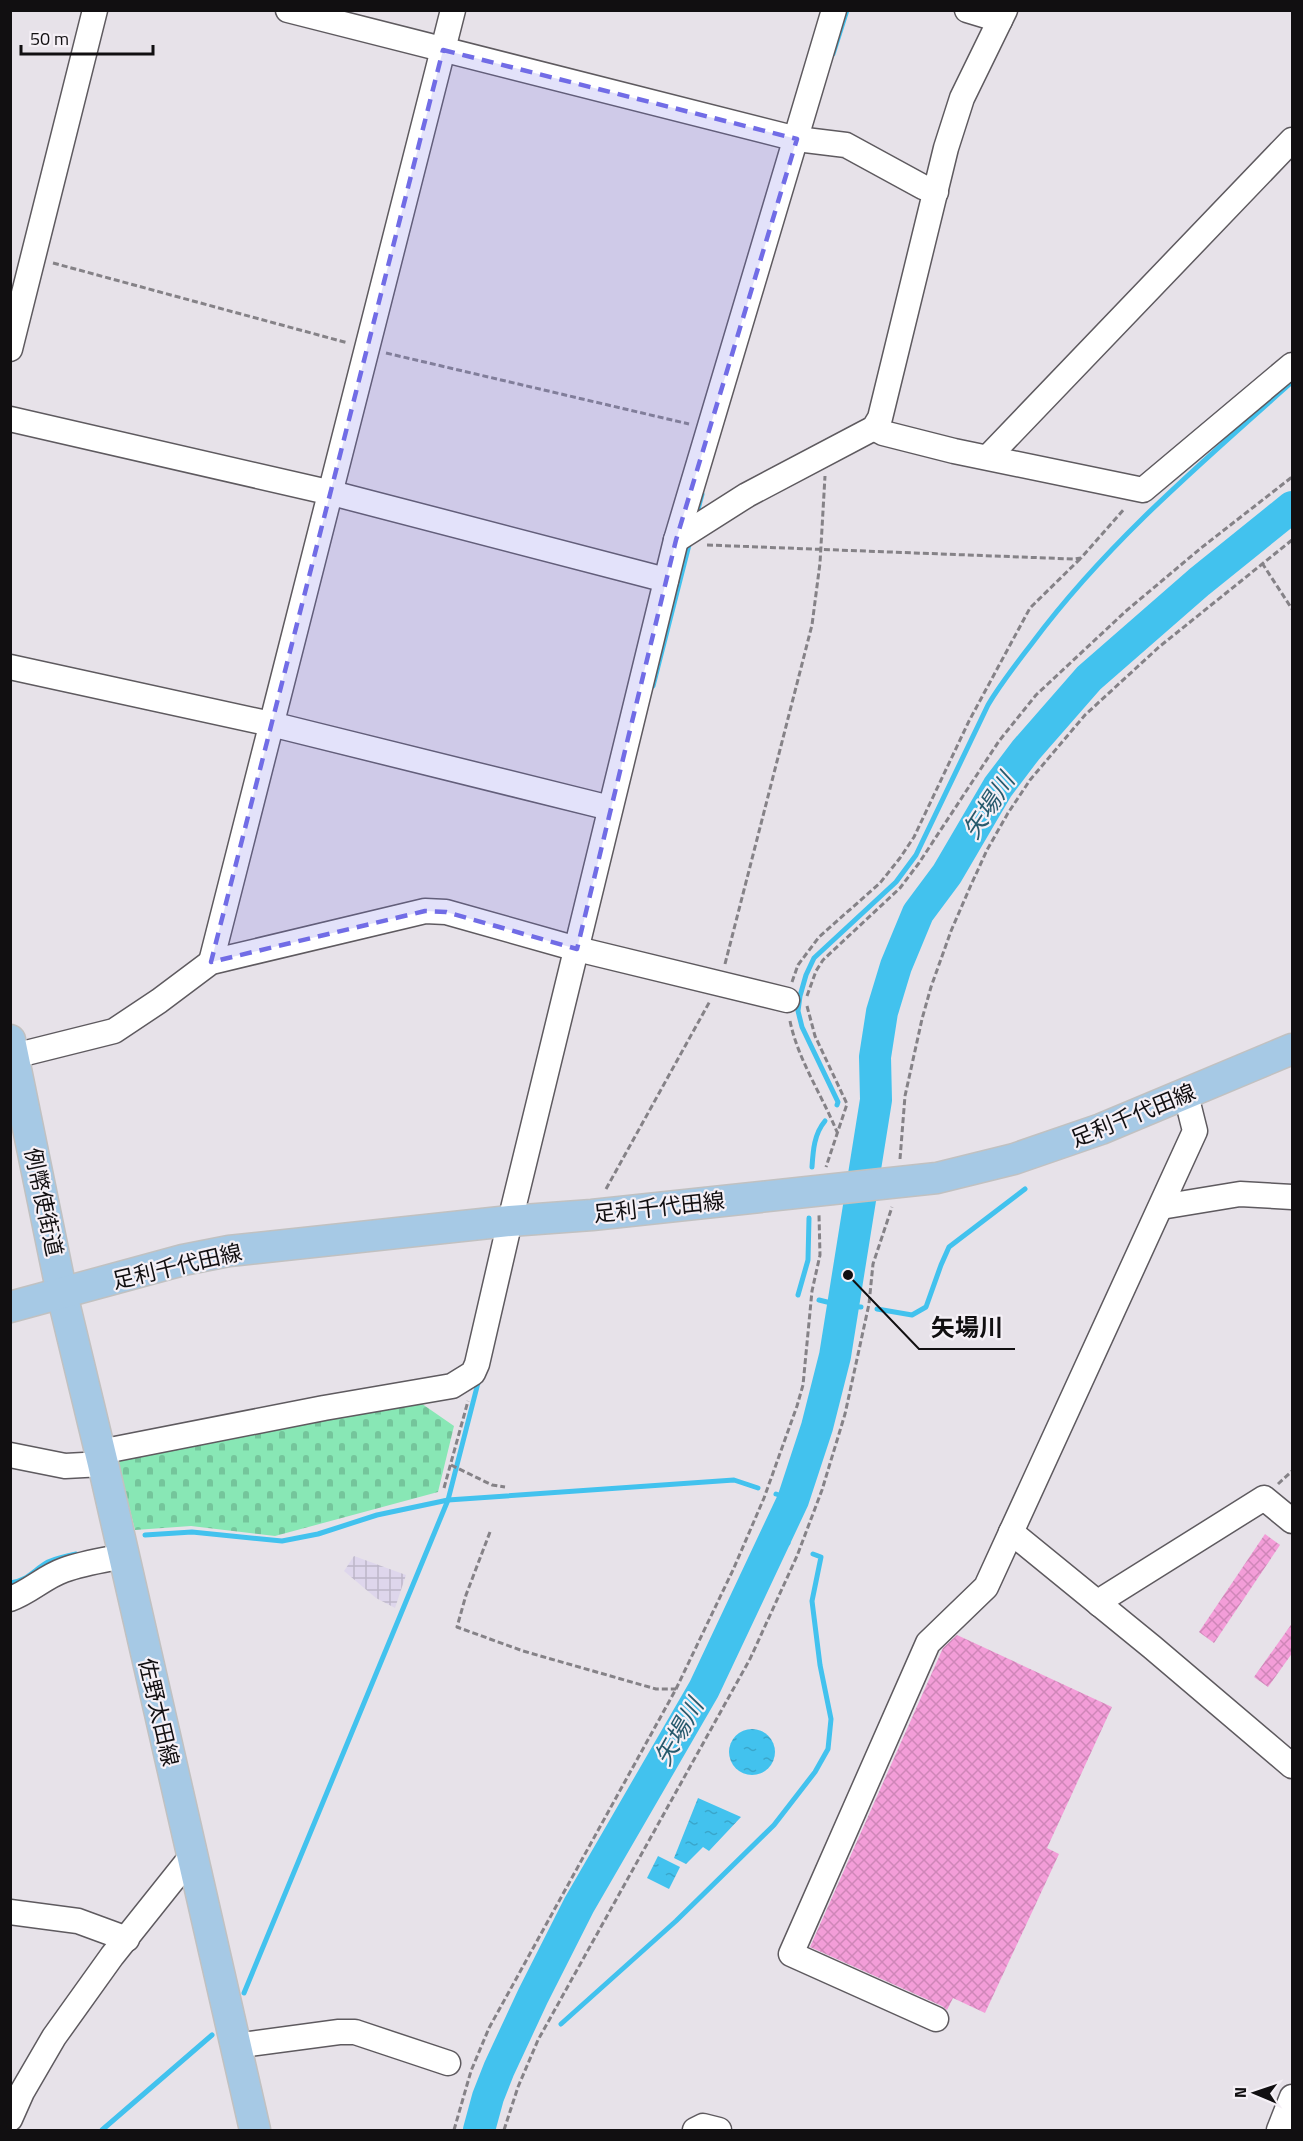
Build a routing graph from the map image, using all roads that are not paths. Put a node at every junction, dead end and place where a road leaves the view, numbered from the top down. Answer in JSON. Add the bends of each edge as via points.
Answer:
{"nodes":[{"id":1,"x":95,"y":10,"type":"edge"},
{"id":2,"x":288,"y":10,"type":"edge"},
{"id":3,"x":453,"y":10,"type":"edge"},
{"id":4,"x":834,"y":10,"type":"edge"},
{"id":5,"x":967,"y":10,"type":"edge"},
{"id":6,"x":1002,"y":15,"type":"edge"},
{"id":7,"x":443,"y":50,"type":"junction"},
{"id":8,"x":797,"y":140,"type":"junction"},
{"id":9,"x":1293,"y":140,"type":"edge"},
{"id":10,"x":936,"y":192,"type":"junction"},
{"id":11,"x":34,"y":258,"type":"junction"},
{"id":12,"x":10,"y":262,"type":"edge"},
{"id":13,"x":10,"y":349,"type":"edge"},
{"id":14,"x":1293,"y":365,"type":"edge"},
{"id":15,"x":10,"y":418,"type":"edge"},
{"id":16,"x":874,"y":428,"type":"junction"},
{"id":17,"x":988,"y":457,"type":"junction"},
{"id":18,"x":332,"y":493,"type":"junction"},
{"id":19,"x":676,"y":540,"type":"junction"},
{"id":20,"x":666,"y":580,"type":"junction"},
{"id":21,"x":10,"y":667,"type":"edge"},
{"id":22,"x":270,"y":724,"type":"junction"},
{"id":23,"x":610,"y":808,"type":"junction"},
{"id":24,"x":577,"y":949,"type":"junction"},
{"id":25,"x":211,"y":962,"type":"junction"},
{"id":26,"x":788,"y":1000,"type":"road end"},
{"id":27,"x":12,"y":1048,"type":"edge"},
{"id":28,"x":1293,"y":1049,"type":"edge"},
{"id":29,"x":1186,"y":1095,"type":"junction"},
{"id":30,"x":1293,"y":1197,"type":"edge"},
{"id":31,"x":1161,"y":1207,"type":"junction"},
{"id":32,"x":510,"y":1221,"type":"junction"},
{"id":33,"x":62,"y":1294,"type":"junction"},
{"id":34,"x":10,"y":1307,"type":"edge"},
{"id":35,"x":10,"y":1455,"type":"edge"},
{"id":36,"x":102,"y":1458,"type":"junction"},
{"id":37,"x":1293,"y":1521,"type":"edge"},
{"id":38,"x":1011,"y":1532,"type":"junction"},
{"id":39,"x":124,"y":1556,"type":"junction"},
{"id":40,"x":10,"y":1599,"type":"edge"},
{"id":41,"x":1099,"y":1604,"type":"junction"},
{"id":42,"x":1293,"y":1766,"type":"edge"},
{"id":43,"x":191,"y":1857,"type":"junction"},
{"id":44,"x":10,"y":1912,"type":"edge"},
{"id":45,"x":127,"y":1939,"type":"junction"},
{"id":46,"x":936,"y":2019,"type":"dead end"},
{"id":47,"x":236,"y":2046,"type":"junction"},
{"id":48,"x":448,"y":2063,"type":"dead end"},
{"id":49,"x":1293,"y":2097,"type":"edge"},
{"id":50,"x":10,"y":2119,"type":"edge"},
{"id":51,"x":255,"y":2130,"type":"edge"},
{"id":52,"x":695,"y":2130,"type":"edge"},
{"id":53,"x":719,"y":2130,"type":"edge"},
{"id":54,"x":1279,"y":2130,"type":"edge"}],
"edges":[{"from":1,"to":11,"type":"street"},
{"from":2,"to":7,"type":"street"},
{"from":3,"to":7,"type":"street"},
{"from":4,"to":8,"type":"street"},
{"from":5,"to":6,"type":"street"},
{"from":6,"to":10,"type":"street","via":[[962,98]]},
{"from":7,"to":8,"type":"street"},
{"from":7,"to":18,"type":"street"},
{"from":8,"to":10,"type":"street","via":[[846,146]]},
{"from":8,"to":19,"type":"street"},
{"from":9,"to":17,"type":"street"},
{"from":10,"to":16,"type":"street","via":[[880,418]]},
{"from":11,"to":12,"type":"street"},
{"from":11,"to":13,"type":"street"},
{"from":14,"to":17,"type":"street","via":[[1143,490]]},
{"from":15,"to":18,"type":"street"},
{"from":16,"to":17,"type":"street"},
{"from":16,"to":19,"type":"street","via":[[747,495]]},
{"from":18,"to":20,"type":"street"},
{"from":18,"to":22,"type":"street"},
{"from":19,"to":20,"type":"street"},
{"from":20,"to":23,"type":"street"},
{"from":21,"to":22,"type":"street"},
{"from":22,"to":23,"type":"street"},
{"from":22,"to":25,"type":"street"},
{"from":23,"to":24,"type":"street"},
{"from":24,"to":25,"type":"street","via":[[446,912],[425,911]]},
{"from":24,"to":26,"type":"street"},
{"from":24,"to":32,"type":"street"},
{"from":25,"to":27,"type":"street","via":[[114,1031]]},
{"from":27,"to":33,"type":"main road","name":"例幣使街道"},
{"from":28,"to":29,"type":"main road","name":"足利千代田線"},
{"from":29,"to":31,"type":"street","via":[[1195,1131]]},
{"from":29,"to":32,"type":"main road","name":"足利千代田線","via":[[1014,1159],[937,1178]]},
{"from":30,"to":31,"type":"street","via":[[1240,1194]]},
{"from":31,"to":38,"type":"street"},
{"from":32,"to":33,"type":"main road","name":"足利千代田線","via":[[229,1251]]},
{"from":32,"to":36,"type":"street","via":[[477,1364],[473,1373],[452,1386],[324,1408]]},
{"from":33,"to":34,"type":"main road","name":"足利千代田線"},
{"from":33,"to":36,"type":"main road","name":"佐野太田線"},
{"from":35,"to":36,"type":"street","via":[[65,1466]]},
{"from":36,"to":39,"type":"main road","name":"佐野太田線"},
{"from":37,"to":41,"type":"street","via":[[1264,1498]]},
{"from":38,"to":41,"type":"street"},
{"from":38,"to":46,"type":"street","via":[[986,1587],[928,1643],[791,1954]]},
{"from":39,"to":40,"type":"street","via":[[65,1569]]},
{"from":39,"to":43,"type":"main road","name":"佐野太田線"},
{"from":41,"to":42,"type":"street"},
{"from":43,"to":45,"type":"street"},
{"from":43,"to":47,"type":"main road","name":"佐野太田線"},
{"from":44,"to":45,"type":"street","via":[[78,1921]]},
{"from":45,"to":50,"type":"street","via":[[54,2037]]},
{"from":47,"to":48,"type":"street","via":[[355,2032]]},
{"from":47,"to":51,"type":"main road","name":"佐野太田線"},
{"from":49,"to":54,"type":"street"},
{"from":52,"to":53,"type":"street","via":[[703,2126]]}]}
